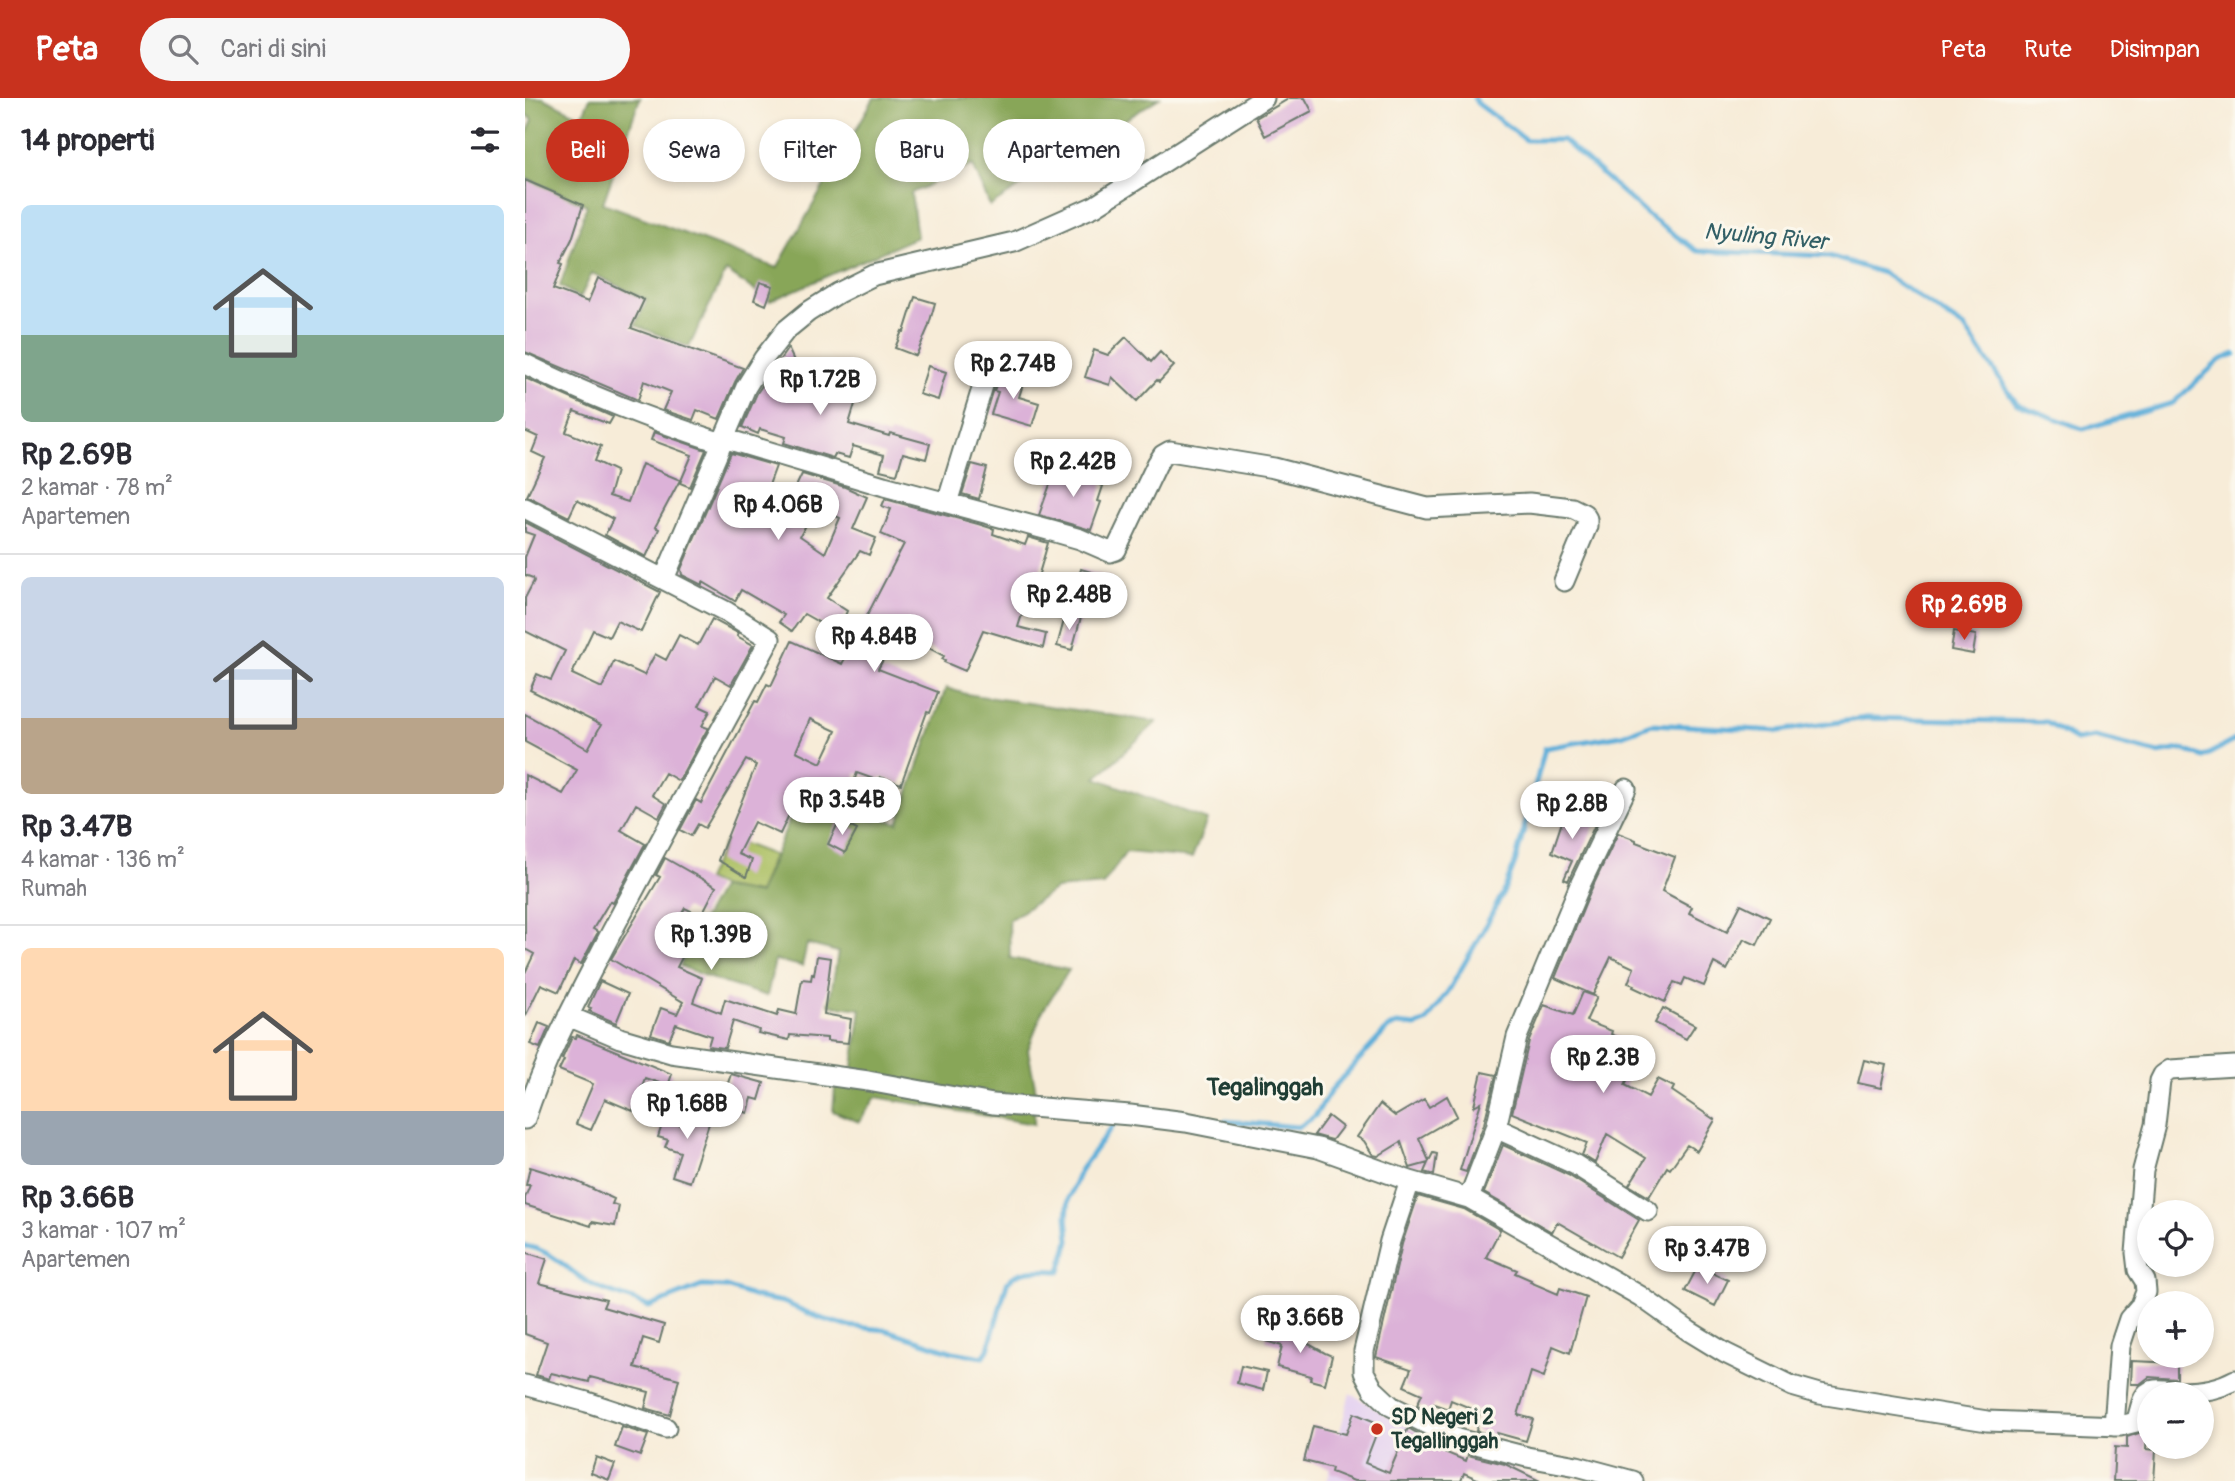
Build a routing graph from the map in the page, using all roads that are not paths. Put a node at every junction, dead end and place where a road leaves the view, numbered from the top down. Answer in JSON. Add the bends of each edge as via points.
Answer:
{"nodes":[{"id":1,"x":1264,"y":98,"type":"edge"},
{"id":2,"x":525,"y":364,"type":"edge"},
{"id":3,"x":989,"y":366,"type":"dead end"},
{"id":4,"x":723,"y":441,"type":"junction"},
{"id":5,"x":947,"y":503,"type":"junction"},
{"id":6,"x":525,"y":508,"type":"edge"},
{"id":7,"x":664,"y":579,"type":"junction"},
{"id":8,"x":1565,"y":581,"type":"dead end"},
{"id":9,"x":1626,"y":789,"type":"dead end"},
{"id":10,"x":568,"y":1016,"type":"junction"},
{"id":11,"x":2235,"y":1066,"type":"edge"},
{"id":12,"x":525,"y":1119,"type":"edge"},
{"id":13,"x":1496,"y":1128,"type":"junction"},
{"id":14,"x":1410,"y":1181,"type":"junction"},
{"id":15,"x":1469,"y":1198,"type":"junction"},
{"id":16,"x":1648,"y":1211,"type":"dead end"},
{"id":17,"x":2235,"y":1380,"type":"edge"},
{"id":18,"x":525,"y":1385,"type":"edge"},
{"id":19,"x":2114,"y":1426,"type":"junction"},
{"id":20,"x":666,"y":1428,"type":"dead end"},
{"id":21,"x":1633,"y":1481,"type":"edge"}],
"edges":[{"from":1,"to":4,"type":"street","via":[[1095,206],[1014,242],[874,275],[808,312],[764,358]]},
{"from":2,"to":4,"type":"street","via":[[656,422]]},
{"from":3,"to":5,"type":"street"},
{"from":4,"to":5,"type":"street"},
{"from":4,"to":7,"type":"street"},
{"from":5,"to":8,"type":"street","via":[[1080,539],[1110,552],[1117,550],[1157,464],[1170,451],[1274,468],[1427,508],[1529,503],[1572,508],[1584,514],[1587,526]]},
{"from":6,"to":7,"type":"street"},
{"from":7,"to":10,"type":"street","via":[[770,639]]},
{"from":9,"to":13,"type":"street","via":[[1517,1037]]},
{"from":10,"to":12,"type":"street"},
{"from":10,"to":14,"type":"street","via":[[643,1046],[698,1059],[868,1080],[993,1104],[1130,1115],[1237,1131],[1318,1148]]},
{"from":11,"to":19,"type":"street","via":[[2170,1070],[2160,1081],[2143,1170],[2136,1254],[2146,1292],[2129,1319],[2120,1346]]},
{"from":13,"to":15,"type":"street"},
{"from":13,"to":16,"type":"street","via":[[1574,1164]]},
{"from":14,"to":15,"type":"street"},
{"from":14,"to":21,"type":"street","via":[[1390,1241],[1364,1351],[1364,1372],[1373,1389],[1391,1406],[1457,1439]]},
{"from":15,"to":19,"type":"street","via":[[1640,1296],[1725,1353],[1792,1386],[1979,1420]]},
{"from":17,"to":19,"type":"street","via":[[2205,1390],[2151,1390],[2136,1422]]},
{"from":18,"to":20,"type":"street"}]}
